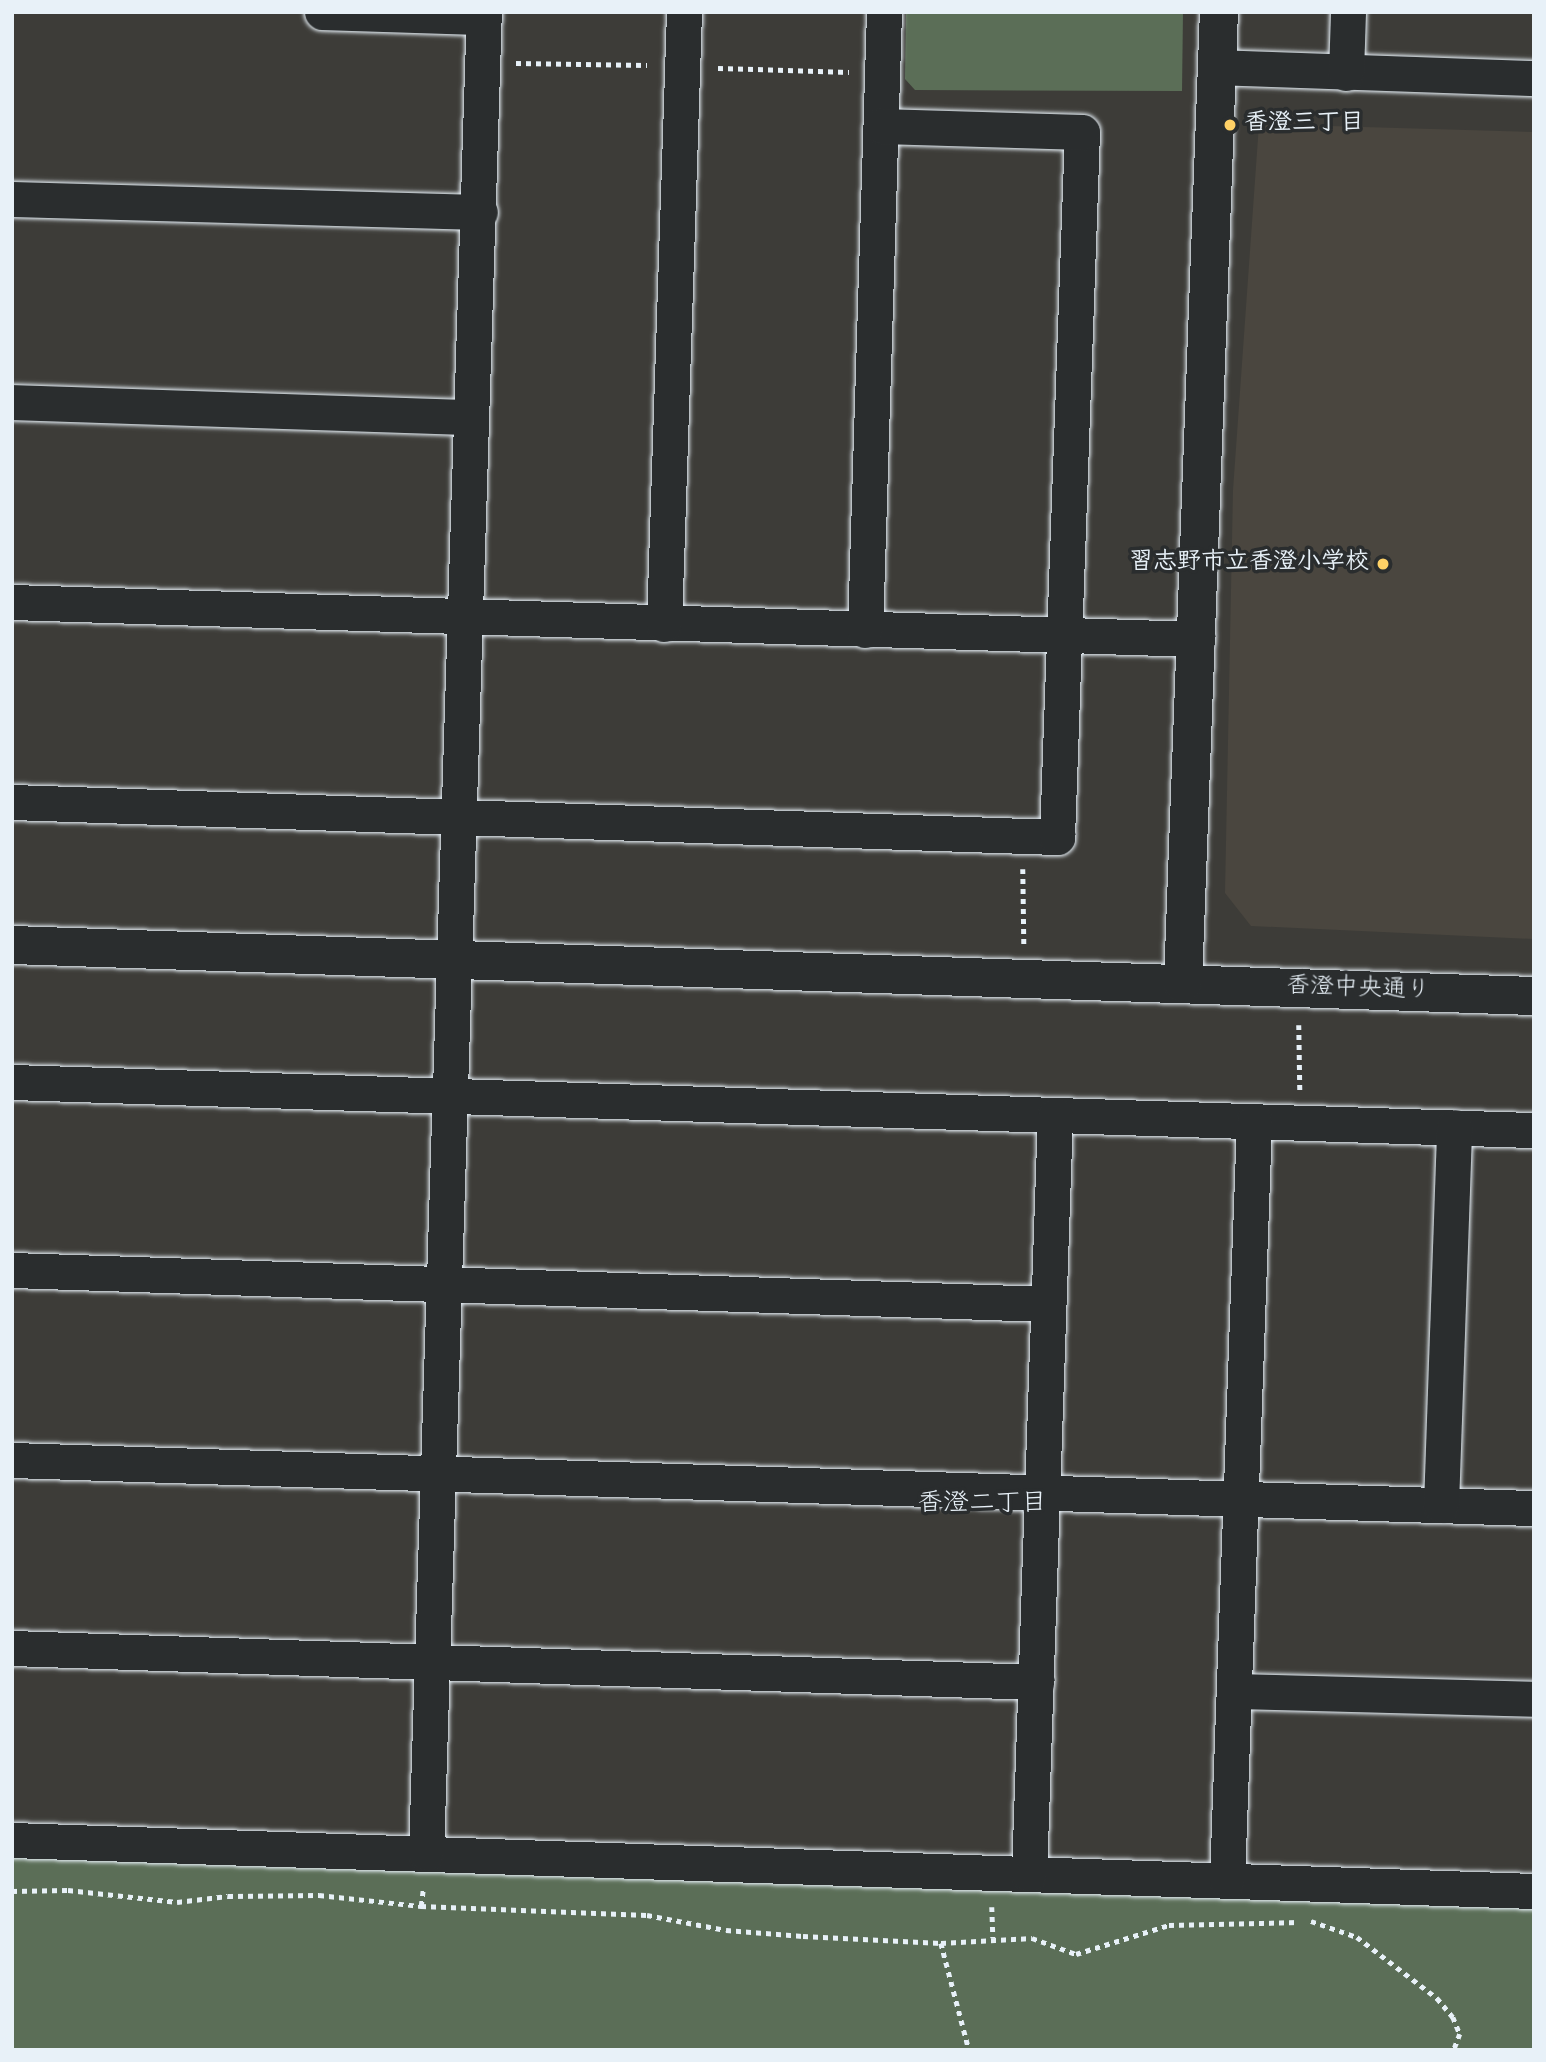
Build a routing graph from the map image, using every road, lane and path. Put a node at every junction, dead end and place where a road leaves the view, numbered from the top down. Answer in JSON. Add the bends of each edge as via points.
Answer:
{"nodes":[{"id":1,"x":321,"y":12,"type":"edge"},
{"id":2,"x":684,"y":12,"type":"edge"},
{"id":3,"x":884,"y":12,"type":"edge"},
{"id":4,"x":1219,"y":12,"type":"edge"},
{"id":5,"x":1348,"y":12,"type":"edge"},
{"id":6,"x":484,"y":14,"type":"edge"},
{"id":7,"x":483,"y":63,"type":"junction"},
{"id":8,"x":659,"y":65,"type":"dead end"},
{"id":9,"x":1217,"y":67,"type":"junction"},
{"id":10,"x":712,"y":68,"type":"dead end"},
{"id":11,"x":860,"y":73,"type":"dead end"},
{"id":12,"x":1346,"y":73,"type":"junction"},
{"id":13,"x":1534,"y":78,"type":"edge"},
{"id":14,"x":881,"y":126,"type":"junction"},
{"id":15,"x":12,"y":199,"type":"edge"},
{"id":16,"x":480,"y":212,"type":"junction"},
{"id":17,"x":12,"y":402,"type":"edge"},
{"id":18,"x":471,"y":416,"type":"junction"},
{"id":19,"x":12,"y":601,"type":"edge"},
{"id":20,"x":465,"y":616,"type":"junction"},
{"id":21,"x":664,"y":624,"type":"junction"},
{"id":22,"x":865,"y":630,"type":"junction"},
{"id":23,"x":1064,"y":637,"type":"junction"},
{"id":24,"x":1197,"y":639,"type":"junction"},
{"id":25,"x":12,"y":802,"type":"edge"},
{"id":26,"x":459,"y":819,"type":"junction"},
{"id":27,"x":1024,"y":836,"type":"junction"},
{"id":28,"x":12,"y":945,"type":"edge"},
{"id":29,"x":1024,"y":952,"type":"dead end"},
{"id":30,"x":456,"y":957,"type":"junction"},
{"id":31,"x":1183,"y":983,"type":"junction"},
{"id":32,"x":1534,"y":996,"type":"edge"},
{"id":33,"x":1298,"y":1022,"type":"dead end"},
{"id":34,"x":12,"y":1082,"type":"edge"},
{"id":35,"x":450,"y":1097,"type":"junction"},
{"id":36,"x":1055,"y":1115,"type":"junction"},
{"id":37,"x":1254,"y":1121,"type":"junction"},
{"id":38,"x":1301,"y":1122,"type":"junction"},
{"id":39,"x":1454,"y":1127,"type":"junction"},
{"id":40,"x":1534,"y":1130,"type":"edge"},
{"id":41,"x":12,"y":1270,"type":"edge"},
{"id":42,"x":442,"y":1283,"type":"junction"},
{"id":43,"x":1048,"y":1304,"type":"junction"},
{"id":44,"x":12,"y":1460,"type":"edge"},
{"id":45,"x":436,"y":1474,"type":"junction"},
{"id":46,"x":1042,"y":1493,"type":"junction"},
{"id":47,"x":1241,"y":1499,"type":"junction"},
{"id":48,"x":1441,"y":1505,"type":"junction"},
{"id":49,"x":1534,"y":1508,"type":"edge"},
{"id":50,"x":12,"y":1648,"type":"edge"},
{"id":51,"x":430,"y":1662,"type":"junction"},
{"id":52,"x":1036,"y":1682,"type":"junction"},
{"id":53,"x":1235,"y":1691,"type":"junction"},
{"id":54,"x":1534,"y":1699,"type":"edge"},
{"id":55,"x":12,"y":1840,"type":"edge"},
{"id":56,"x":426,"y":1853,"type":"junction"},
{"id":57,"x":1029,"y":1874,"type":"junction"},
{"id":58,"x":1227,"y":1880,"type":"junction"},
{"id":59,"x":12,"y":1891,"type":"edge"},
{"id":60,"x":1534,"y":1891,"type":"edge"},
{"id":61,"x":941,"y":1943,"type":"junction"},
{"id":62,"x":969,"y":2050,"type":"edge"},
{"id":63,"x":1454,"y":2050,"type":"edge"}],
"edges":[{"from":1,"to":6,"type":"street"},
{"from":2,"to":21,"type":"street"},
{"from":3,"to":14,"type":"street"},
{"from":4,"to":9,"type":"street"},
{"from":5,"to":12,"type":"street"},
{"from":6,"to":7,"type":"street"},
{"from":7,"to":8,"type":"path"},
{"from":7,"to":16,"type":"street"},
{"from":9,"to":12,"type":"street"},
{"from":9,"to":24,"type":"street"},
{"from":10,"to":11,"type":"path"},
{"from":12,"to":13,"type":"street"},
{"from":14,"to":22,"type":"street"},
{"from":14,"to":23,"type":"street","via":[[1082,131]]},
{"from":15,"to":16,"type":"street"},
{"from":16,"to":18,"type":"street"},
{"from":17,"to":18,"type":"street"},
{"from":18,"to":20,"type":"street"},
{"from":19,"to":20,"type":"street"},
{"from":20,"to":21,"type":"street"},
{"from":20,"to":26,"type":"street"},
{"from":21,"to":22,"type":"street"},
{"from":22,"to":23,"type":"street"},
{"from":23,"to":24,"type":"street"},
{"from":23,"to":27,"type":"street","via":[[1057,837]]},
{"from":24,"to":31,"type":"street"},
{"from":25,"to":26,"type":"street"},
{"from":26,"to":27,"type":"street"},
{"from":26,"to":30,"type":"street"},
{"from":27,"to":29,"type":"path"},
{"from":28,"to":30,"type":"street","name":"香澄中央通り"},
{"from":30,"to":31,"type":"street","name":"香澄中央通り"},
{"from":30,"to":35,"type":"street"},
{"from":31,"to":32,"type":"street","name":"香澄中央通り"},
{"from":33,"to":38,"type":"path"},
{"from":34,"to":35,"type":"street"},
{"from":35,"to":36,"type":"street"},
{"from":35,"to":42,"type":"street"},
{"from":36,"to":37,"type":"street"},
{"from":36,"to":43,"type":"street"},
{"from":37,"to":38,"type":"street"},
{"from":37,"to":47,"type":"street"},
{"from":38,"to":39,"type":"street"},
{"from":39,"to":40,"type":"street"},
{"from":39,"to":48,"type":"street"},
{"from":41,"to":42,"type":"street"},
{"from":42,"to":43,"type":"street"},
{"from":42,"to":45,"type":"street"},
{"from":43,"to":46,"type":"street"},
{"from":44,"to":45,"type":"street"},
{"from":45,"to":46,"type":"street"},
{"from":45,"to":51,"type":"street"},
{"from":46,"to":47,"type":"street"},
{"from":46,"to":52,"type":"street"},
{"from":47,"to":48,"type":"street"},
{"from":47,"to":53,"type":"street"},
{"from":48,"to":49,"type":"street"},
{"from":50,"to":51,"type":"street"},
{"from":51,"to":52,"type":"street"},
{"from":51,"to":56,"type":"street"},
{"from":52,"to":57,"type":"street"},
{"from":53,"to":54,"type":"street"},
{"from":53,"to":58,"type":"street"},
{"from":55,"to":56,"type":"street"},
{"from":56,"to":57,"type":"street"},
{"from":57,"to":58,"type":"street"},
{"from":58,"to":60,"type":"street"},
{"from":59,"to":61,"type":"path","via":[[108,1892],[177,1902],[319,1895],[421,1906],[647,1915],[726,1930]]},
{"from":61,"to":62,"type":"path"},
{"from":61,"to":63,"type":"path","via":[[1032,1938],[1076,1954],[1169,1925],[1313,1921],[1357,1937],[1437,1998],[1460,2034]]}]}
